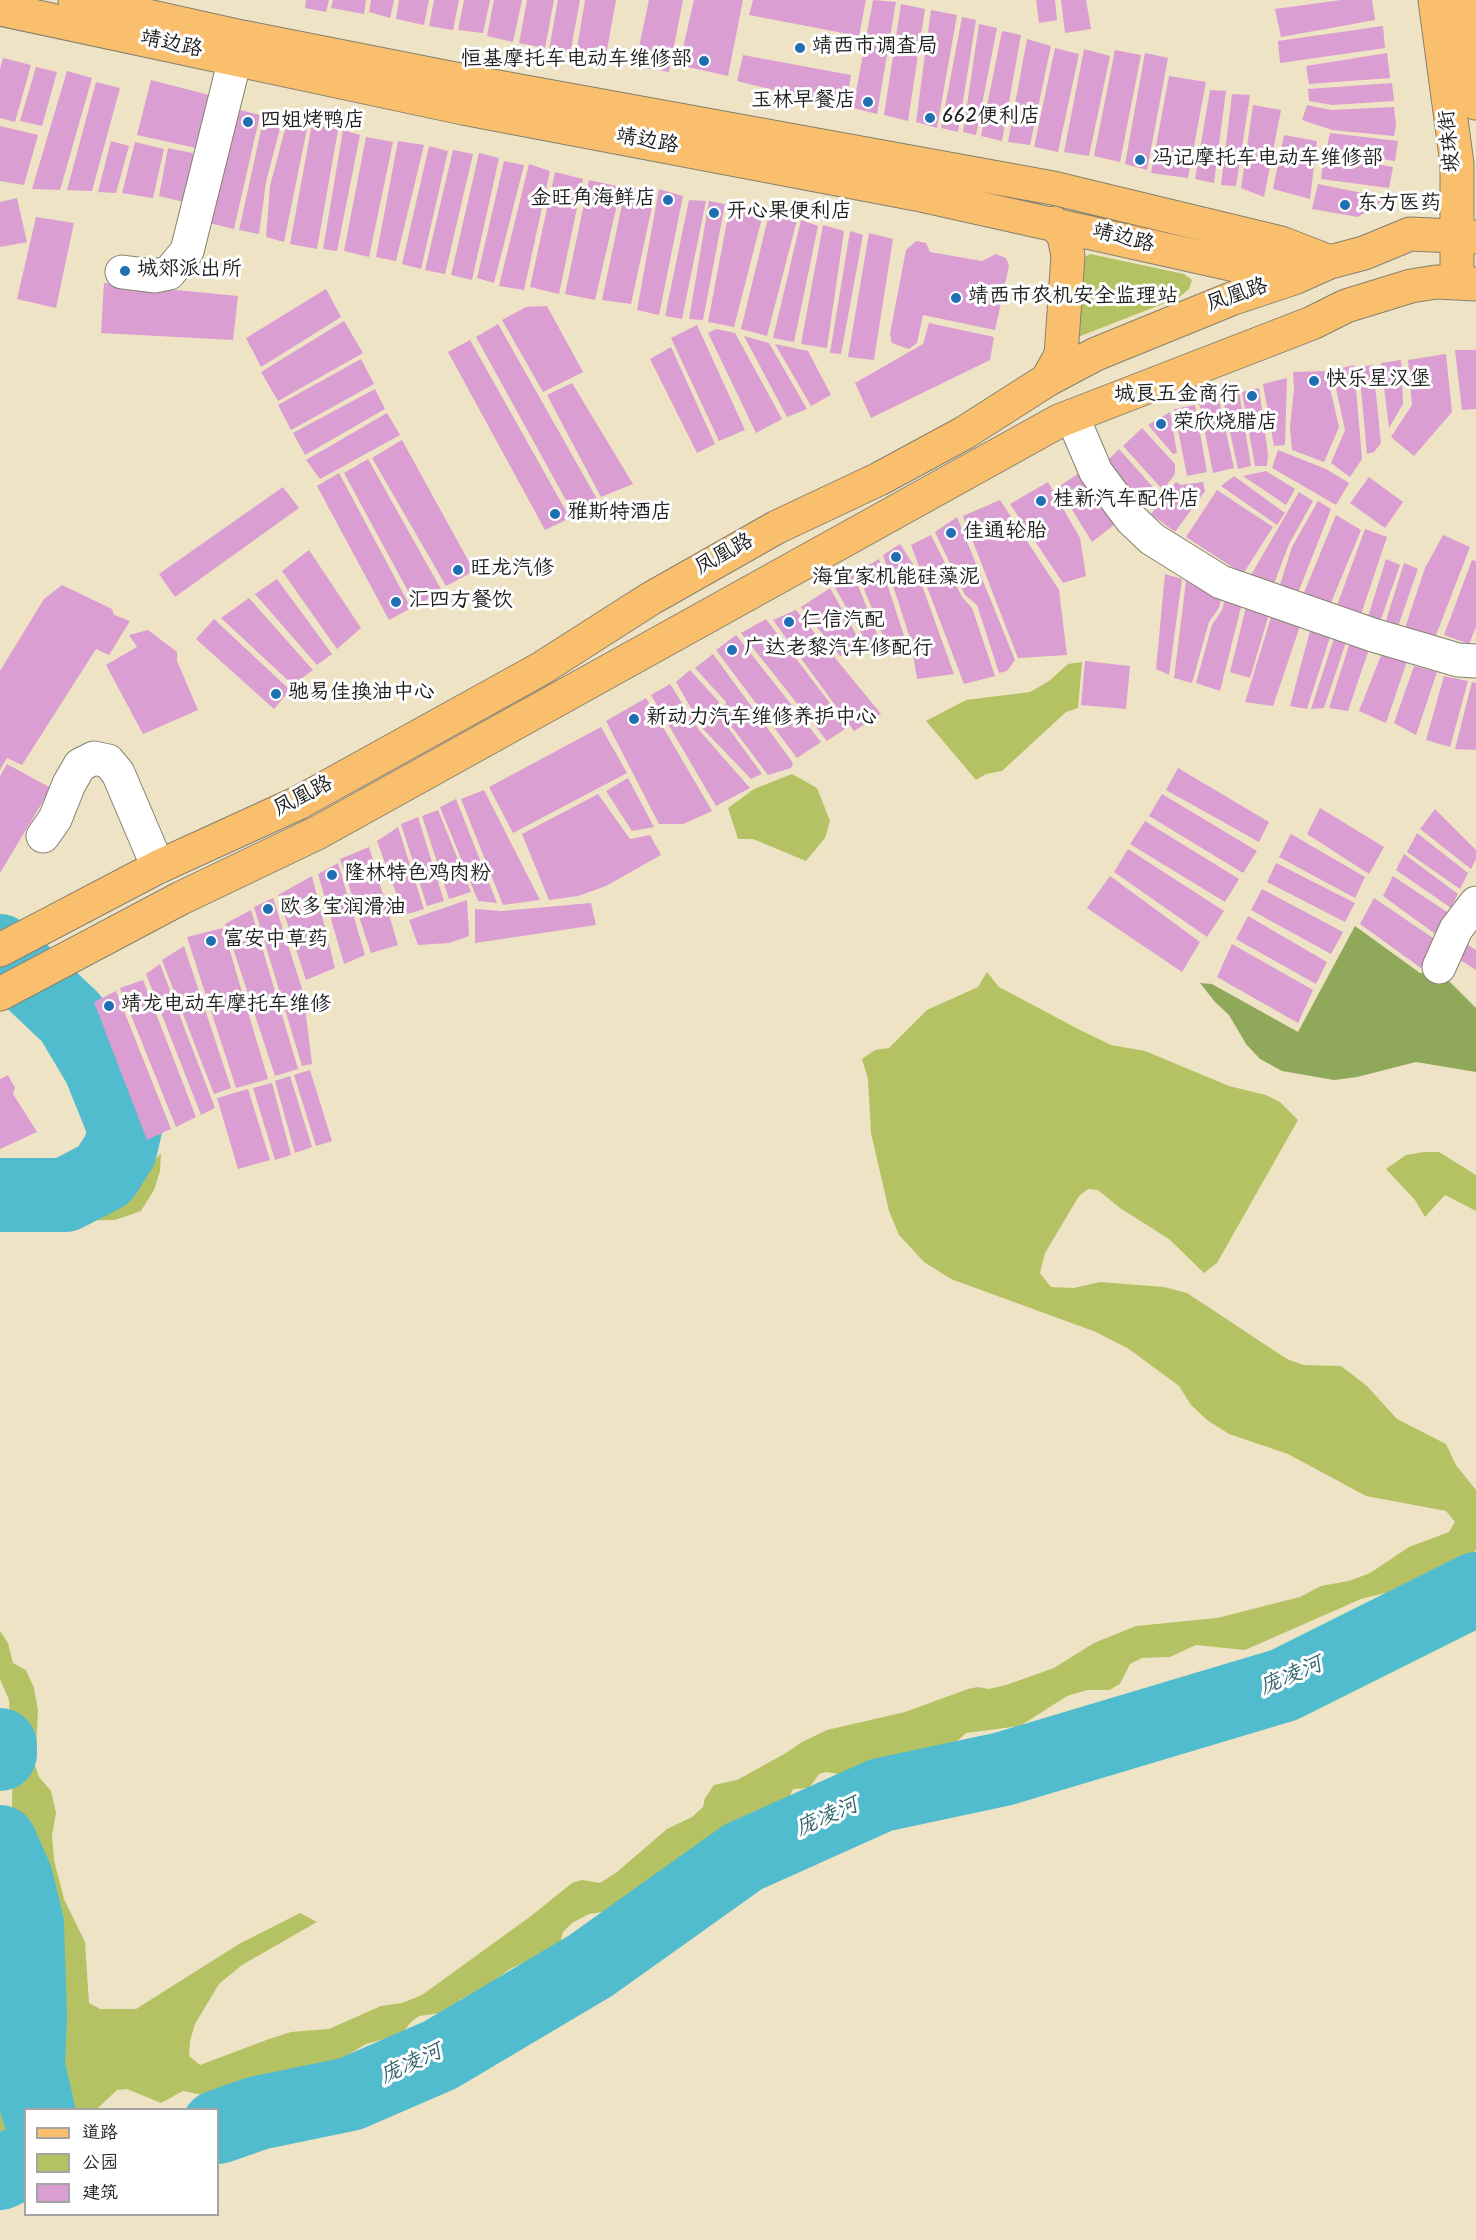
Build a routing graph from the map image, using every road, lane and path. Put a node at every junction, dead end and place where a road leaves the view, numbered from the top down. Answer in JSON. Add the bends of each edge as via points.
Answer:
{"nodes":[{"id":1,"x":75,"y":0,"type":"edge"},
{"id":2,"x":1435,"y":0,"type":"edge"},
{"id":3,"x":1462,"y":0,"type":"edge"},
{"id":4,"x":0,"y":9,"type":"edge"},
{"id":5,"x":235,"y":59,"type":"junction"},
{"id":6,"x":1476,"y":103,"type":"edge"},
{"id":7,"x":1054,"y":223,"type":"junction"},
{"id":8,"x":1466,"y":236,"type":"edge"},
{"id":9,"x":1330,"y":262,"type":"junction"},
{"id":10,"x":122,"y":272,"type":"dead end"},
{"id":11,"x":1294,"y":279,"type":"junction"},
{"id":12,"x":1467,"y":283,"type":"edge"},
{"id":13,"x":1047,"y":380,"type":"junction"},
{"id":14,"x":1072,"y":416,"type":"junction"},
{"id":15,"x":1476,"y":661,"type":"edge"},
{"id":16,"x":43,"y":836,"type":"dead end"},
{"id":17,"x":158,"y":867,"type":"junction"},
{"id":18,"x":1476,"y":903,"type":"edge"},
{"id":19,"x":0,"y":950,"type":"edge"},
{"id":20,"x":1439,"y":967,"type":"dead end"},
{"id":21,"x":0,"y":994,"type":"edge"}],
"edges":[{"from":1,"to":9,"type":"main road","name":"靖边路","via":[[481,84],[1053,188],[1281,243]]},
{"from":2,"to":8,"type":"main road","name":"坡珠街"},
{"from":3,"to":6,"type":"main road","name":"坡珠街"},
{"from":4,"to":5,"type":"main road","name":"靖边路"},
{"from":5,"to":7,"type":"main road","name":"靖边路","via":[[463,108],[800,170]]},
{"from":5,"to":10,"type":"lane","via":[[187,251],[169,273],[154,276]]},
{"from":7,"to":11,"type":"main road","name":"靖边路"},
{"from":7,"to":13,"type":"main road","via":[[1064,236],[1068,256],[1061,355]]},
{"from":8,"to":9,"type":"main road","name":"凤凰路","via":[[1410,234]]},
{"from":8,"to":12,"type":"main road","name":"坡珠街"},
{"from":9,"to":11,"type":"main road","name":"凤凰路"},
{"from":11,"to":13,"type":"main road","name":"凤凰路","via":[[1177,320],[1096,354]]},
{"from":12,"to":14,"type":"main road","name":"凤凰路","via":[[1411,286],[1346,306],[1312,324]]},
{"from":13,"to":17,"type":"main road","name":"凤凰路","via":[[964,433],[777,527],[650,599],[542,668],[298,803]]},
{"from":14,"to":15,"type":"lane","via":[[1096,472],[1131,519],[1152,539],[1221,582],[1373,635],[1458,660]]},
{"from":14,"to":21,"type":"main road","name":"凤凰路","via":[[317,833],[181,898]]},
{"from":16,"to":17,"type":"lane","via":[[80,765],[94,758],[108,761],[118,773]]},
{"from":17,"to":19,"type":"main road","name":"凤凰路"},
{"from":18,"to":20,"type":"lane","via":[[1456,929]]}]}
